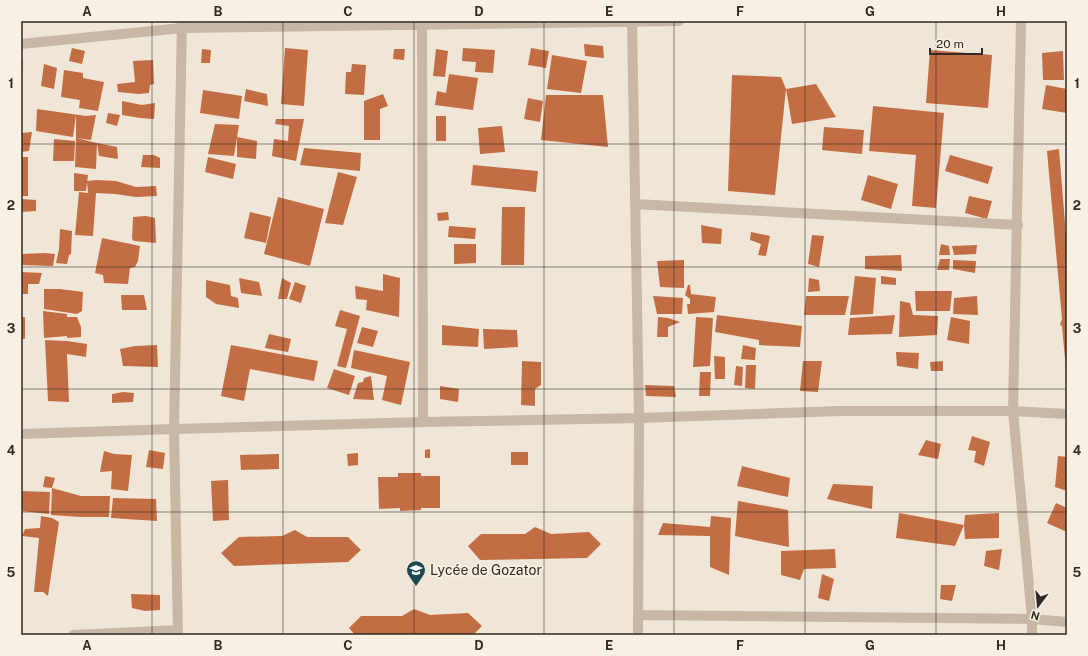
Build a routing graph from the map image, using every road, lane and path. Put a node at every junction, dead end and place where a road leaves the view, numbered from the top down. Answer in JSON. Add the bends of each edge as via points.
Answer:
{"nodes":[{"id":1,"x":632,"y":21,"type":"edge"},
{"id":2,"x":679,"y":21,"type":"edge"},
{"id":3,"x":1021,"y":21,"type":"edge"},
{"id":4,"x":182,"y":24,"type":"edge"},
{"id":5,"x":422,"y":24,"type":"junction"},
{"id":6,"x":21,"y":44,"type":"edge"},
{"id":7,"x":635,"y":204,"type":"junction"},
{"id":8,"x":1018,"y":225,"type":"junction"},
{"id":9,"x":1013,"y":411,"type":"junction"},
{"id":10,"x":1067,"y":414,"type":"edge"},
{"id":11,"x":639,"y":418,"type":"junction"},
{"id":12,"x":423,"y":422,"type":"junction"},
{"id":13,"x":174,"y":429,"type":"junction"},
{"id":14,"x":21,"y":434,"type":"edge"},
{"id":15,"x":638,"y":615,"type":"junction"},
{"id":16,"x":1032,"y":619,"type":"junction"},
{"id":17,"x":1067,"y":622,"type":"edge"},
{"id":18,"x":178,"y":632,"type":"edge"},
{"id":19,"x":73,"y":635,"type":"edge"},
{"id":20,"x":638,"y":635,"type":"edge"},
{"id":21,"x":1032,"y":635,"type":"edge"}],
"edges":[{"from":1,"to":2,"type":"street"},
{"from":1,"to":5,"type":"street"},
{"from":1,"to":7,"type":"street"},
{"from":3,"to":8,"type":"street"},
{"from":4,"to":5,"type":"street"},
{"from":4,"to":6,"type":"street"},
{"from":4,"to":13,"type":"street"},
{"from":5,"to":12,"type":"street"},
{"from":7,"to":8,"type":"street"},
{"from":7,"to":11,"type":"street"},
{"from":8,"to":9,"type":"street"},
{"from":9,"to":10,"type":"street"},
{"from":9,"to":11,"type":"street","via":[[840,411]]},
{"from":9,"to":16,"type":"street"},
{"from":11,"to":12,"type":"street"},
{"from":11,"to":15,"type":"street"},
{"from":12,"to":13,"type":"street"},
{"from":13,"to":14,"type":"street"},
{"from":13,"to":18,"type":"street"},
{"from":15,"to":16,"type":"street"},
{"from":15,"to":20,"type":"street"},
{"from":16,"to":17,"type":"street"},
{"from":16,"to":21,"type":"street"},
{"from":18,"to":19,"type":"street"}]}
